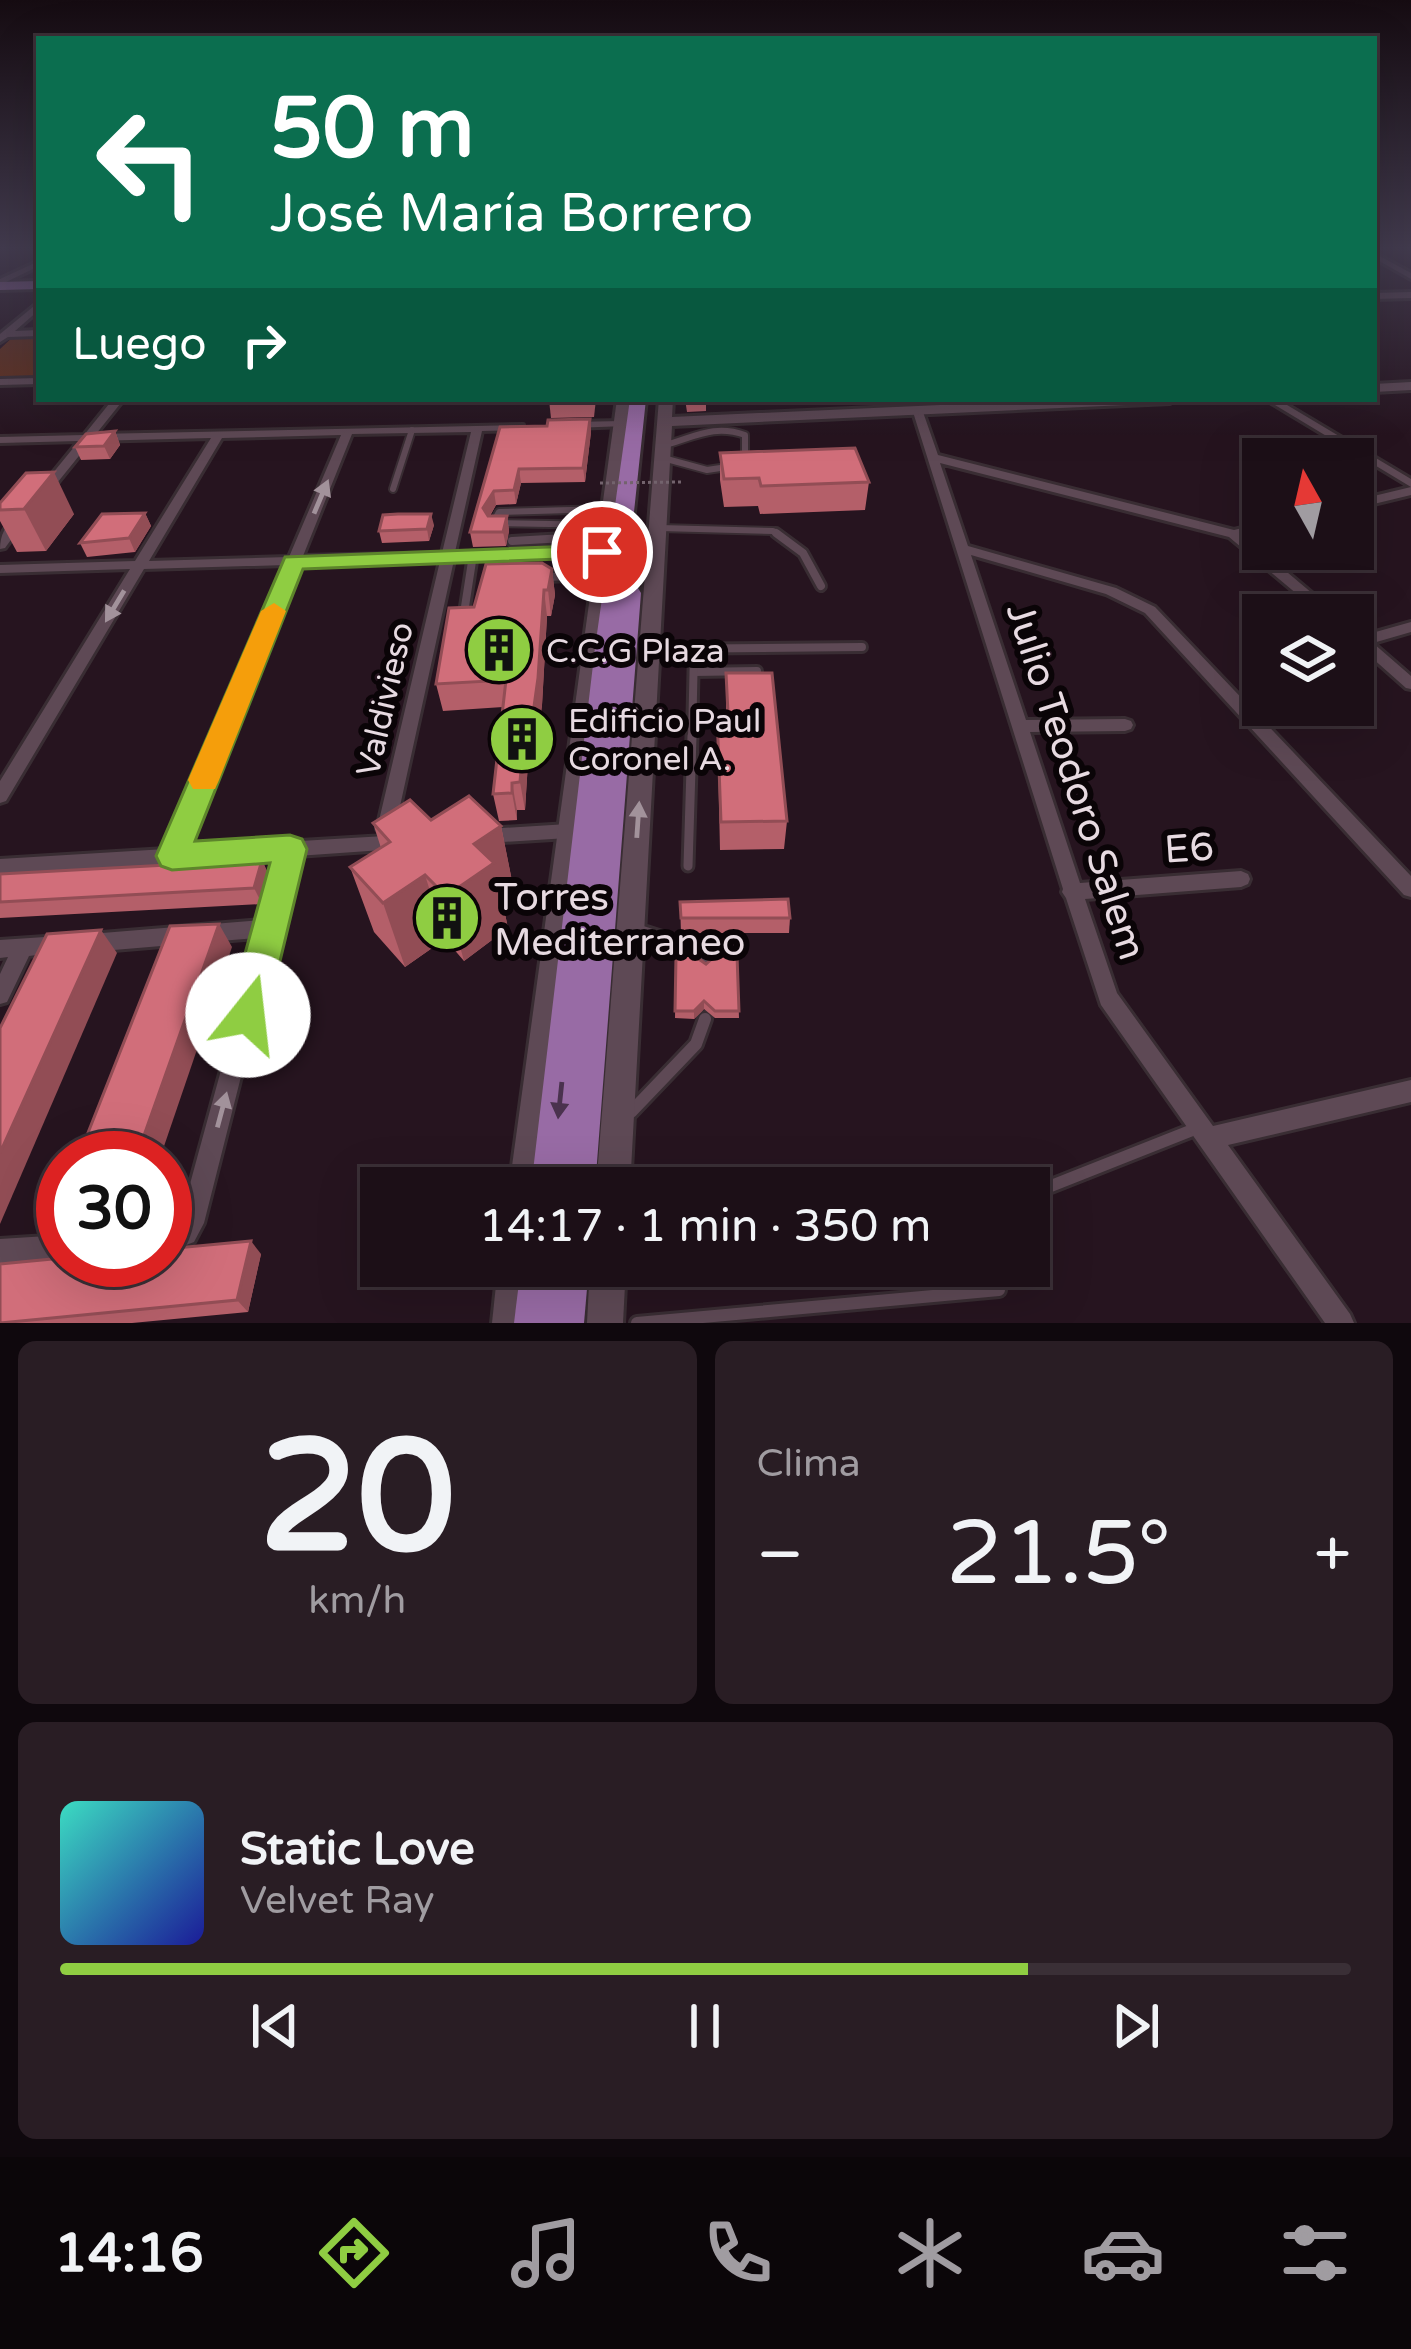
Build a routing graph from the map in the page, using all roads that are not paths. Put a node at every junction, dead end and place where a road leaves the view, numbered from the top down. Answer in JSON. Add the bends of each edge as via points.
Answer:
{"nodes":[{"id":1,"x":31,"y":312,"type":"edge"},
{"id":2,"x":36,"y":333,"type":"edge"},
{"id":3,"x":3,"y":336,"type":"edge"},
{"id":4,"x":36,"y":381,"type":"edge"},
{"id":5,"x":0,"y":382,"type":"edge"},
{"id":6,"x":1377,"y":386,"type":"edge"},
{"id":7,"x":1411,"y":386,"type":"edge"},
{"id":8,"x":116,"y":402,"type":"edge"},
{"id":9,"x":624,"y":402,"type":"edge"},
{"id":10,"x":638,"y":402,"type":"edge"},
{"id":11,"x":1061,"y":402,"type":"edge"},
{"id":12,"x":1275,"y":402,"type":"edge"},
{"id":13,"x":915,"y":406,"type":"edge"},
{"id":14,"x":621,"y":424,"type":"junction"},
{"id":15,"x":662,"y":425,"type":"edge"},
{"id":16,"x":538,"y":426,"type":"edge"},
{"id":17,"x":559,"y":426,"type":"edge"},
{"id":18,"x":477,"y":428,"type":"junction"},
{"id":19,"x":412,"y":430,"type":"junction"},
{"id":20,"x":348,"y":431,"type":"junction"},
{"id":21,"x":219,"y":434,"type":"junction"},
{"id":22,"x":86,"y":438,"type":"junction"},
{"id":23,"x":0,"y":440,"type":"edge"},
{"id":24,"x":936,"y":458,"type":"junction"},
{"id":25,"x":1411,"y":488,"type":"edge"},
{"id":26,"x":393,"y":489,"type":"dead end"},
{"id":27,"x":1374,"y":499,"type":"edge"},
{"id":28,"x":607,"y":517,"type":"junction"},
{"id":29,"x":571,"y":524,"type":"junction"},
{"id":30,"x":658,"y":529,"type":"junction"},
{"id":31,"x":1242,"y":532,"type":"edge"},
{"id":32,"x":1234,"y":534,"type":"junction"},
{"id":33,"x":512,"y":541,"type":"dead end"},
{"id":34,"x":0,"y":545,"type":"edge"},
{"id":35,"x":966,"y":549,"type":"junction"},
{"id":36,"x":602,"y":552,"type":"junction"},
{"id":37,"x":473,"y":555,"type":"junction"},
{"id":38,"x":447,"y":556,"type":"junction"},
{"id":39,"x":294,"y":562,"type":"junction"},
{"id":40,"x":140,"y":566,"type":"junction"},
{"id":41,"x":0,"y":569,"type":"edge"},
{"id":42,"x":599,"y":575,"type":"junction"},
{"id":43,"x":537,"y":577,"type":"edge"},
{"id":44,"x":820,"y":586,"type":"dead end"},
{"id":45,"x":1306,"y":594,"type":"edge"},
{"id":46,"x":458,"y":622,"type":"edge"},
{"id":47,"x":1411,"y":627,"type":"edge"},
{"id":48,"x":1374,"y":634,"type":"edge"},
{"id":49,"x":862,"y":647,"type":"dead end"},
{"id":50,"x":650,"y":649,"type":"junction"},
{"id":51,"x":694,"y":650,"type":"junction"},
{"id":52,"x":1374,"y":651,"type":"edge"},
{"id":53,"x":757,"y":671,"type":"edge"},
{"id":54,"x":694,"y":672,"type":"junction"},
{"id":55,"x":1411,"y":684,"type":"edge"},
{"id":56,"x":1019,"y":725,"type":"junction"},
{"id":57,"x":1125,"y":725,"type":"dead end"},
{"id":58,"x":0,"y":796,"type":"edge"},
{"id":59,"x":568,"y":831,"type":"junction"},
{"id":60,"x":475,"y":837,"type":"edge"},
{"id":61,"x":429,"y":840,"type":"edge"},
{"id":62,"x":383,"y":843,"type":"junction"},
{"id":63,"x":290,"y":849,"type":"junction"},
{"id":64,"x":172,"y":856,"type":"junction"},
{"id":65,"x":688,"y":866,"type":"dead end"},
{"id":66,"x":0,"y":867,"type":"edge"},
{"id":67,"x":1241,"y":879,"type":"dead end"},
{"id":68,"x":1411,"y":889,"type":"edge"},
{"id":69,"x":1071,"y":892,"type":"junction"},
{"id":70,"x":630,"y":927,"type":"junction"},
{"id":71,"x":272,"y":928,"type":"junction"},
{"id":72,"x":23,"y":948,"type":"junction"},
{"id":73,"x":0,"y":949,"type":"edge"},
{"id":74,"x":707,"y":963,"type":"edge"},
{"id":75,"x":0,"y":995,"type":"edge"},
{"id":76,"x":705,"y":1019,"type":"dead end"},
{"id":77,"x":1411,"y":1091,"type":"edge"},
{"id":78,"x":617,"y":1126,"type":"junction"},
{"id":79,"x":1206,"y":1132,"type":"junction"},
{"id":80,"x":528,"y":1167,"type":"edge"},
{"id":81,"x":552,"y":1167,"type":"edge"},
{"id":82,"x":578,"y":1167,"type":"edge"},
{"id":83,"x":614,"y":1167,"type":"edge"},
{"id":84,"x":1052,"y":1186,"type":"dead end"},
{"id":85,"x":192,"y":1223,"type":"edge"},
{"id":86,"x":36,"y":1250,"type":"edge"},
{"id":87,"x":0,"y":1252,"type":"edge"},
{"id":88,"x":514,"y":1287,"type":"edge"},
{"id":89,"x":539,"y":1287,"type":"edge"},
{"id":90,"x":566,"y":1287,"type":"edge"},
{"id":91,"x":607,"y":1287,"type":"edge"},
{"id":92,"x":999,"y":1290,"type":"dead end"},
{"id":93,"x":510,"y":1323,"type":"edge"},
{"id":94,"x":535,"y":1323,"type":"edge"},
{"id":95,"x":563,"y":1323,"type":"edge"},
{"id":96,"x":604,"y":1323,"type":"edge"},
{"id":97,"x":637,"y":1323,"type":"edge"},
{"id":98,"x":1341,"y":1323,"type":"edge"}],
"edges":[{"from":1,"to":3,"type":"street"},
{"from":2,"to":3,"type":"street"},
{"from":4,"to":5,"type":"street"},
{"from":6,"to":7,"type":"main road"},
{"from":8,"to":22,"type":"street"},
{"from":9,"to":14,"type":"main road"},
{"from":10,"to":81,"type":"main road","one_way":true},
{"from":11,"to":13,"type":"main road"},
{"from":12,"to":25,"type":"street"},
{"from":13,"to":15,"type":"main road"},
{"from":13,"to":24,"type":"street","name":"Julio Teodoro Salem"},
{"from":14,"to":17,"type":"street"},
{"from":14,"to":28,"type":"main road"},
{"from":15,"to":15,"type":"lane","via":[[674,444],[690,432],[733,430],[745,435],[745,454],[719,470]]},
{"from":15,"to":30,"type":"main road"},
{"from":15,"to":82,"type":"main road"},
{"from":16,"to":18,"type":"street"},
{"from":18,"to":19,"type":"street"},
{"from":18,"to":38,"type":"street","name":"Valdivieso"},
{"from":19,"to":20,"type":"street"},
{"from":19,"to":26,"type":"lane"},
{"from":20,"to":21,"type":"street"},
{"from":39,"to":20,"type":"street","one_way":true},
{"from":21,"to":22,"type":"street"},
{"from":21,"to":40,"type":"street"},
{"from":22,"to":23,"type":"street"},
{"from":22,"to":34,"type":"street"},
{"from":24,"to":32,"type":"street"},
{"from":24,"to":35,"type":"street","name":"Julio Teodoro Salem"},
{"from":25,"to":27,"type":"street"},
{"from":28,"to":29,"type":"lane"},
{"from":28,"to":29,"type":"lane","via":[[499,512],[493,523]]},
{"from":28,"to":36,"type":"main road"},
{"from":29,"to":33,"type":"lane","via":[[565,538]]},
{"from":30,"to":44,"type":"lane","via":[[773,531],[792,541]]},
{"from":30,"to":50,"type":"main road"},
{"from":31,"to":32,"type":"street"},
{"from":32,"to":45,"type":"street"},
{"from":35,"to":56,"type":"street","name":"Julio Teodoro Salem"},
{"from":35,"to":68,"type":"street","via":[[1150,610]]},
{"from":36,"to":37,"type":"street"},
{"from":36,"to":42,"type":"main road"},
{"from":37,"to":38,"type":"street"},
{"from":37,"to":46,"type":"lane"},
{"from":38,"to":39,"type":"street"},
{"from":38,"to":62,"type":"street","name":"Valdivieso","via":[[439,623]]},
{"from":39,"to":40,"type":"street"},
{"from":39,"to":64,"type":"street"},
{"from":40,"to":41,"type":"street"},
{"from":40,"to":58,"type":"street","one_way":true},
{"from":42,"to":43,"type":"lane"},
{"from":42,"to":59,"type":"main road"},
{"from":47,"to":48,"type":"street"},
{"from":49,"to":51,"type":"lane"},
{"from":50,"to":51,"type":"lane"},
{"from":70,"to":50,"type":"main road","one_way":true},
{"from":51,"to":54,"type":"lane"},
{"from":52,"to":55,"type":"street"},
{"from":53,"to":54,"type":"lane"},
{"from":54,"to":65,"type":"lane"},
{"from":56,"to":57,"type":"street"},
{"from":56,"to":69,"type":"street","name":"Julio Teodoro Salem"},
{"from":59,"to":60,"type":"street"},
{"from":59,"to":80,"type":"main road"},
{"from":61,"to":62,"type":"street"},
{"from":62,"to":63,"type":"street"},
{"from":63,"to":64,"type":"street"},
{"from":63,"to":71,"type":"street"},
{"from":64,"to":66,"type":"street"},
{"from":67,"to":69,"type":"street","name":"E6"},
{"from":69,"to":79,"type":"street","name":"Julio Teodoro Salem","via":[[1108,998]]},
{"from":70,"to":74,"type":"lane","via":[[685,944]]},
{"from":70,"to":78,"type":"main road"},
{"from":71,"to":72,"type":"street"},
{"from":85,"to":71,"type":"street","one_way":true},
{"from":72,"to":73,"type":"street"},
{"from":72,"to":75,"type":"street"},
{"from":76,"to":78,"type":"lane","via":[[696,1044]]},
{"from":77,"to":79,"type":"street"},
{"from":78,"to":83,"type":"main road"},
{"from":79,"to":84,"type":"lane"},
{"from":79,"to":98,"type":"street","name":"Julio Teodoro Salem"},
{"from":86,"to":87,"type":"street"},
{"from":88,"to":93,"type":"main road"},
{"from":89,"to":94,"type":"main road"},
{"from":90,"to":95,"type":"main road"},
{"from":91,"to":96,"type":"main road"},
{"from":92,"to":97,"type":"lane"}]}
